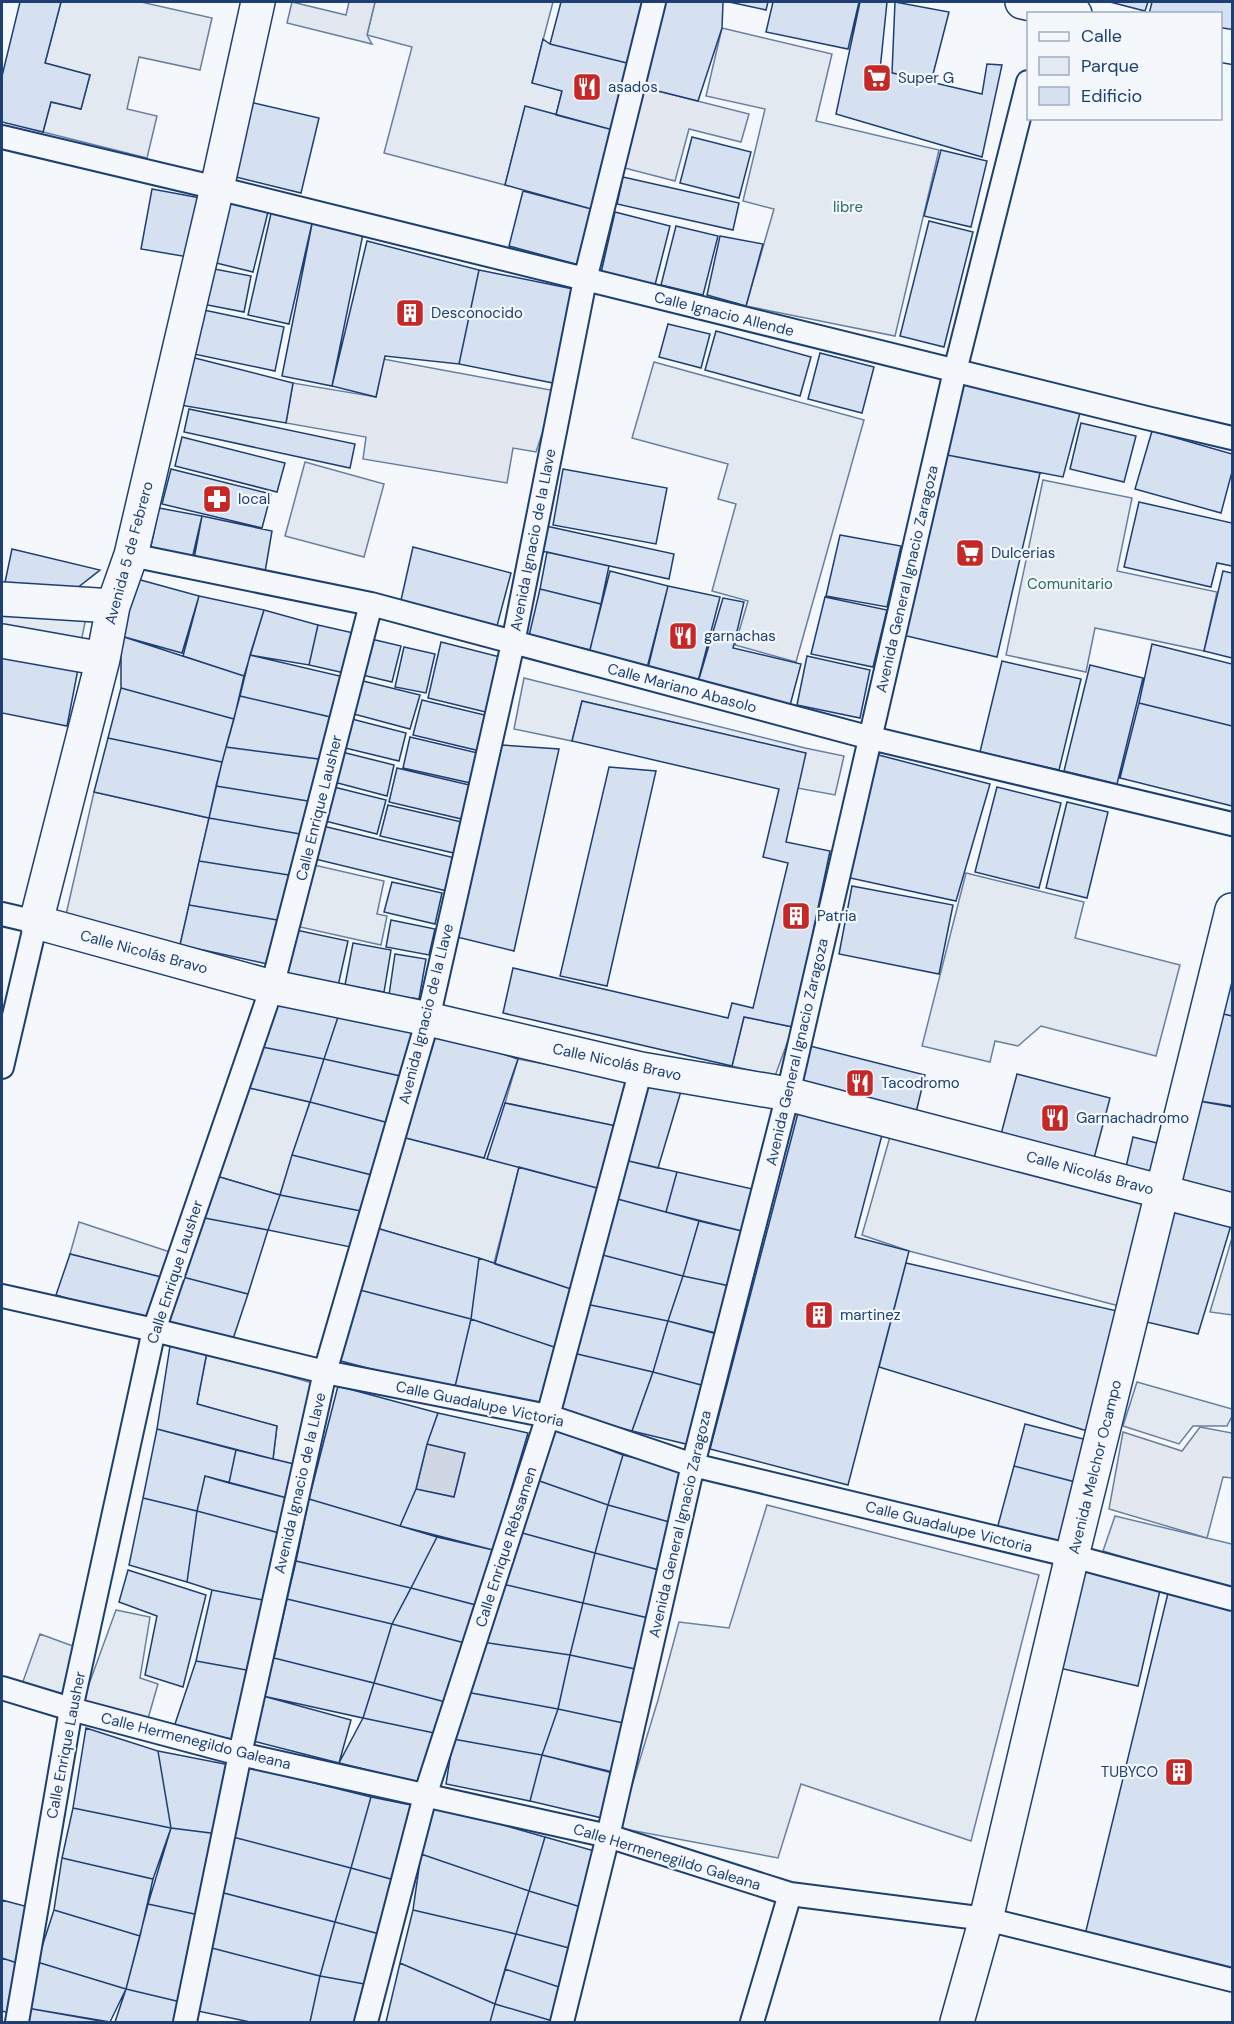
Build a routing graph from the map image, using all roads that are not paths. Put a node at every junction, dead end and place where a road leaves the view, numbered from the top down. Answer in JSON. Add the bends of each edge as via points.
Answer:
{"nodes":[{"id":1,"x":258,"y":2,"type":"edge"},
{"id":2,"x":654,"y":2,"type":"edge"},
{"id":3,"x":1027,"y":90,"type":"edge"},
{"id":4,"x":2,"y":136,"type":"edge"},
{"id":5,"x":217,"y":188,"type":"junction"},
{"id":6,"x":585,"y":280,"type":"junction"},
{"id":7,"x":955,"y":370,"type":"junction"},
{"id":8,"x":1233,"y":438,"type":"edge"},
{"id":9,"x":131,"y":555,"type":"junction"},
{"id":10,"x":2,"y":599,"type":"edge"},
{"id":11,"x":371,"y":604,"type":"junction"},
{"id":12,"x":113,"y":606,"type":"junction"},
{"id":13,"x":2,"y":641,"type":"edge"},
{"id":14,"x":513,"y":643,"type":"junction"},
{"id":15,"x":103,"y":658,"type":"junction"},
{"id":16,"x":871,"y":738,"type":"junction"},
{"id":17,"x":1233,"y":824,"type":"edge"},
{"id":18,"x":1233,"y":910,"type":"edge"},
{"id":19,"x":2,"y":914,"type":"edge"},
{"id":20,"x":36,"y":922,"type":"junction"},
{"id":21,"x":272,"y":987,"type":"junction"},
{"id":22,"x":428,"y":1019,"type":"junction"},
{"id":23,"x":2,"y":1067,"type":"edge"},
{"id":24,"x":641,"y":1069,"type":"junction"},
{"id":25,"x":788,"y":1094,"type":"junction"},
{"id":26,"x":1164,"y":1192,"type":"junction"},
{"id":27,"x":1233,"y":1210,"type":"edge"},
{"id":28,"x":2,"y":1296,"type":"edge"},
{"id":29,"x":153,"y":1330,"type":"junction"},
{"id":30,"x":325,"y":1372,"type":"junction"},
{"id":31,"x":548,"y":1416,"type":"junction"},
{"id":32,"x":693,"y":1465,"type":"junction"},
{"id":33,"x":1072,"y":1556,"type":"junction"},
{"id":34,"x":1233,"y":1599,"type":"edge"},
{"id":35,"x":2,"y":1688,"type":"edge"},
{"id":36,"x":71,"y":1709,"type":"junction"},
{"id":37,"x":240,"y":1754,"type":"junction"},
{"id":38,"x":425,"y":1796,"type":"junction"},
{"id":39,"x":608,"y":1836,"type":"junction"},
{"id":40,"x":790,"y":1894,"type":"junction"},
{"id":41,"x":986,"y":1919,"type":"junction"},
{"id":42,"x":1233,"y":1980,"type":"edge"},
{"id":43,"x":16,"y":2022,"type":"edge"},
{"id":44,"x":185,"y":2022,"type":"edge"},
{"id":45,"x":366,"y":2022,"type":"edge"},
{"id":46,"x":562,"y":2022,"type":"edge"},
{"id":47,"x":752,"y":2022,"type":"edge"},
{"id":48,"x":957,"y":2022,"type":"edge"}],
"edges":[{"from":1,"to":5,"type":"street","name":"Avenida 5 de Febrero"},
{"from":2,"to":6,"type":"street","name":"Avenida Ignacio de la Llave"},
{"from":3,"to":7,"type":"street","name":"Avenida General Ignacio Zaragoza"},
{"from":4,"to":5,"type":"street","name":"Calle Ignacio Allende"},
{"from":5,"to":6,"type":"street","name":"Calle Ignacio Allende"},
{"from":5,"to":9,"type":"street","name":"Avenida 5 de Febrero"},
{"from":6,"to":7,"type":"street","name":"Calle Ignacio Allende"},
{"from":6,"to":14,"type":"street","name":"Avenida Ignacio de la Llave"},
{"from":7,"to":8,"type":"street","name":"Calle Ignacio Allende"},
{"from":7,"to":16,"type":"street","name":"Avenida General Ignacio Zaragoza"},
{"from":9,"to":11,"type":"street","name":"Calle Mariano Abasolo"},
{"from":9,"to":12,"type":"street","name":"Avenida 5 de Febrero"},
{"from":10,"to":12,"type":"street"},
{"from":11,"to":14,"type":"street","name":"Calle Mariano Abasolo"},
{"from":11,"to":21,"type":"street","name":"Calle Enrique Lausher"},
{"from":12,"to":15,"type":"street","name":"Avenida 5 de Febrero"},
{"from":13,"to":15,"type":"street"},
{"from":14,"to":16,"type":"street","name":"Calle Mariano Abasolo"},
{"from":14,"to":22,"type":"street","name":"Avenida Ignacio de la Llave"},
{"from":15,"to":20,"type":"street","name":"Avenida 5 de Febrero"},
{"from":16,"to":17,"type":"street","name":"Calle Mariano Abasolo"},
{"from":16,"to":25,"type":"street","name":"Avenida General Ignacio Zaragoza"},
{"from":18,"to":26,"type":"street","name":"Avenida Melchor Ocampo"},
{"from":19,"to":20,"type":"street","name":"Calle Nicolás Bravo"},
{"from":20,"to":21,"type":"street","name":"Calle Nicolás Bravo"},
{"from":20,"to":23,"type":"street","name":"Avenida 5 de Febrero"},
{"from":21,"to":22,"type":"street","name":"Calle Nicolás Bravo"},
{"from":21,"to":29,"type":"street","name":"Calle Enrique Lausher"},
{"from":22,"to":24,"type":"street","name":"Calle Nicolás Bravo"},
{"from":22,"to":30,"type":"street","name":"Avenida Ignacio de la Llave"},
{"from":24,"to":25,"type":"street","name":"Calle Nicolás Bravo"},
{"from":24,"to":31,"type":"street","name":"Calle Enrique Rébsamen"},
{"from":25,"to":26,"type":"street","name":"Calle Nicolás Bravo"},
{"from":25,"to":32,"type":"street","name":"Avenida General Ignacio Zaragoza"},
{"from":26,"to":27,"type":"street","name":"Calle Nicolás Bravo"},
{"from":26,"to":33,"type":"street","name":"Avenida Melchor Ocampo"},
{"from":28,"to":29,"type":"street","name":"Calle Guadalupe Victoria"},
{"from":29,"to":30,"type":"street","name":"Calle Guadalupe Victoria"},
{"from":29,"to":36,"type":"street","name":"Calle Enrique Lausher"},
{"from":30,"to":31,"type":"street","name":"Calle Guadalupe Victoria"},
{"from":30,"to":37,"type":"street","name":"Avenida Ignacio de la Llave"},
{"from":31,"to":32,"type":"street","name":"Calle Guadalupe Victoria"},
{"from":31,"to":38,"type":"street","name":"Calle Enrique Rébsamen"},
{"from":32,"to":33,"type":"street","name":"Calle Guadalupe Victoria"},
{"from":32,"to":39,"type":"street","name":"Avenida General Ignacio Zaragoza"},
{"from":33,"to":34,"type":"street","name":"Calle Guadalupe Victoria"},
{"from":33,"to":41,"type":"street","name":"Avenida Melchor Ocampo"},
{"from":35,"to":36,"type":"street","name":"Calle Hermenegildo Galeana"},
{"from":36,"to":37,"type":"street","name":"Calle Hermenegildo Galeana"},
{"from":36,"to":43,"type":"street","name":"Calle Enrique Lausher"},
{"from":37,"to":38,"type":"street","name":"Calle Hermenegildo Galeana"},
{"from":37,"to":44,"type":"street","name":"Avenida Ignacio de la Llave"},
{"from":38,"to":39,"type":"street","name":"Calle Hermenegildo Galeana"},
{"from":38,"to":45,"type":"street","name":"Calle Enrique Rébsamen"},
{"from":39,"to":40,"type":"street","name":"Calle Hermenegildo Galeana"},
{"from":39,"to":46,"type":"street","name":"Avenida General Ignacio Zaragoza"},
{"from":40,"to":41,"type":"street","name":"Calle Hermenegildo Galeana"},
{"from":40,"to":47,"type":"street"},
{"from":41,"to":42,"type":"street","name":"Calle Hermenegildo Galeana"},
{"from":41,"to":48,"type":"street","name":"Avenida Melchor Ocampo"}]}
